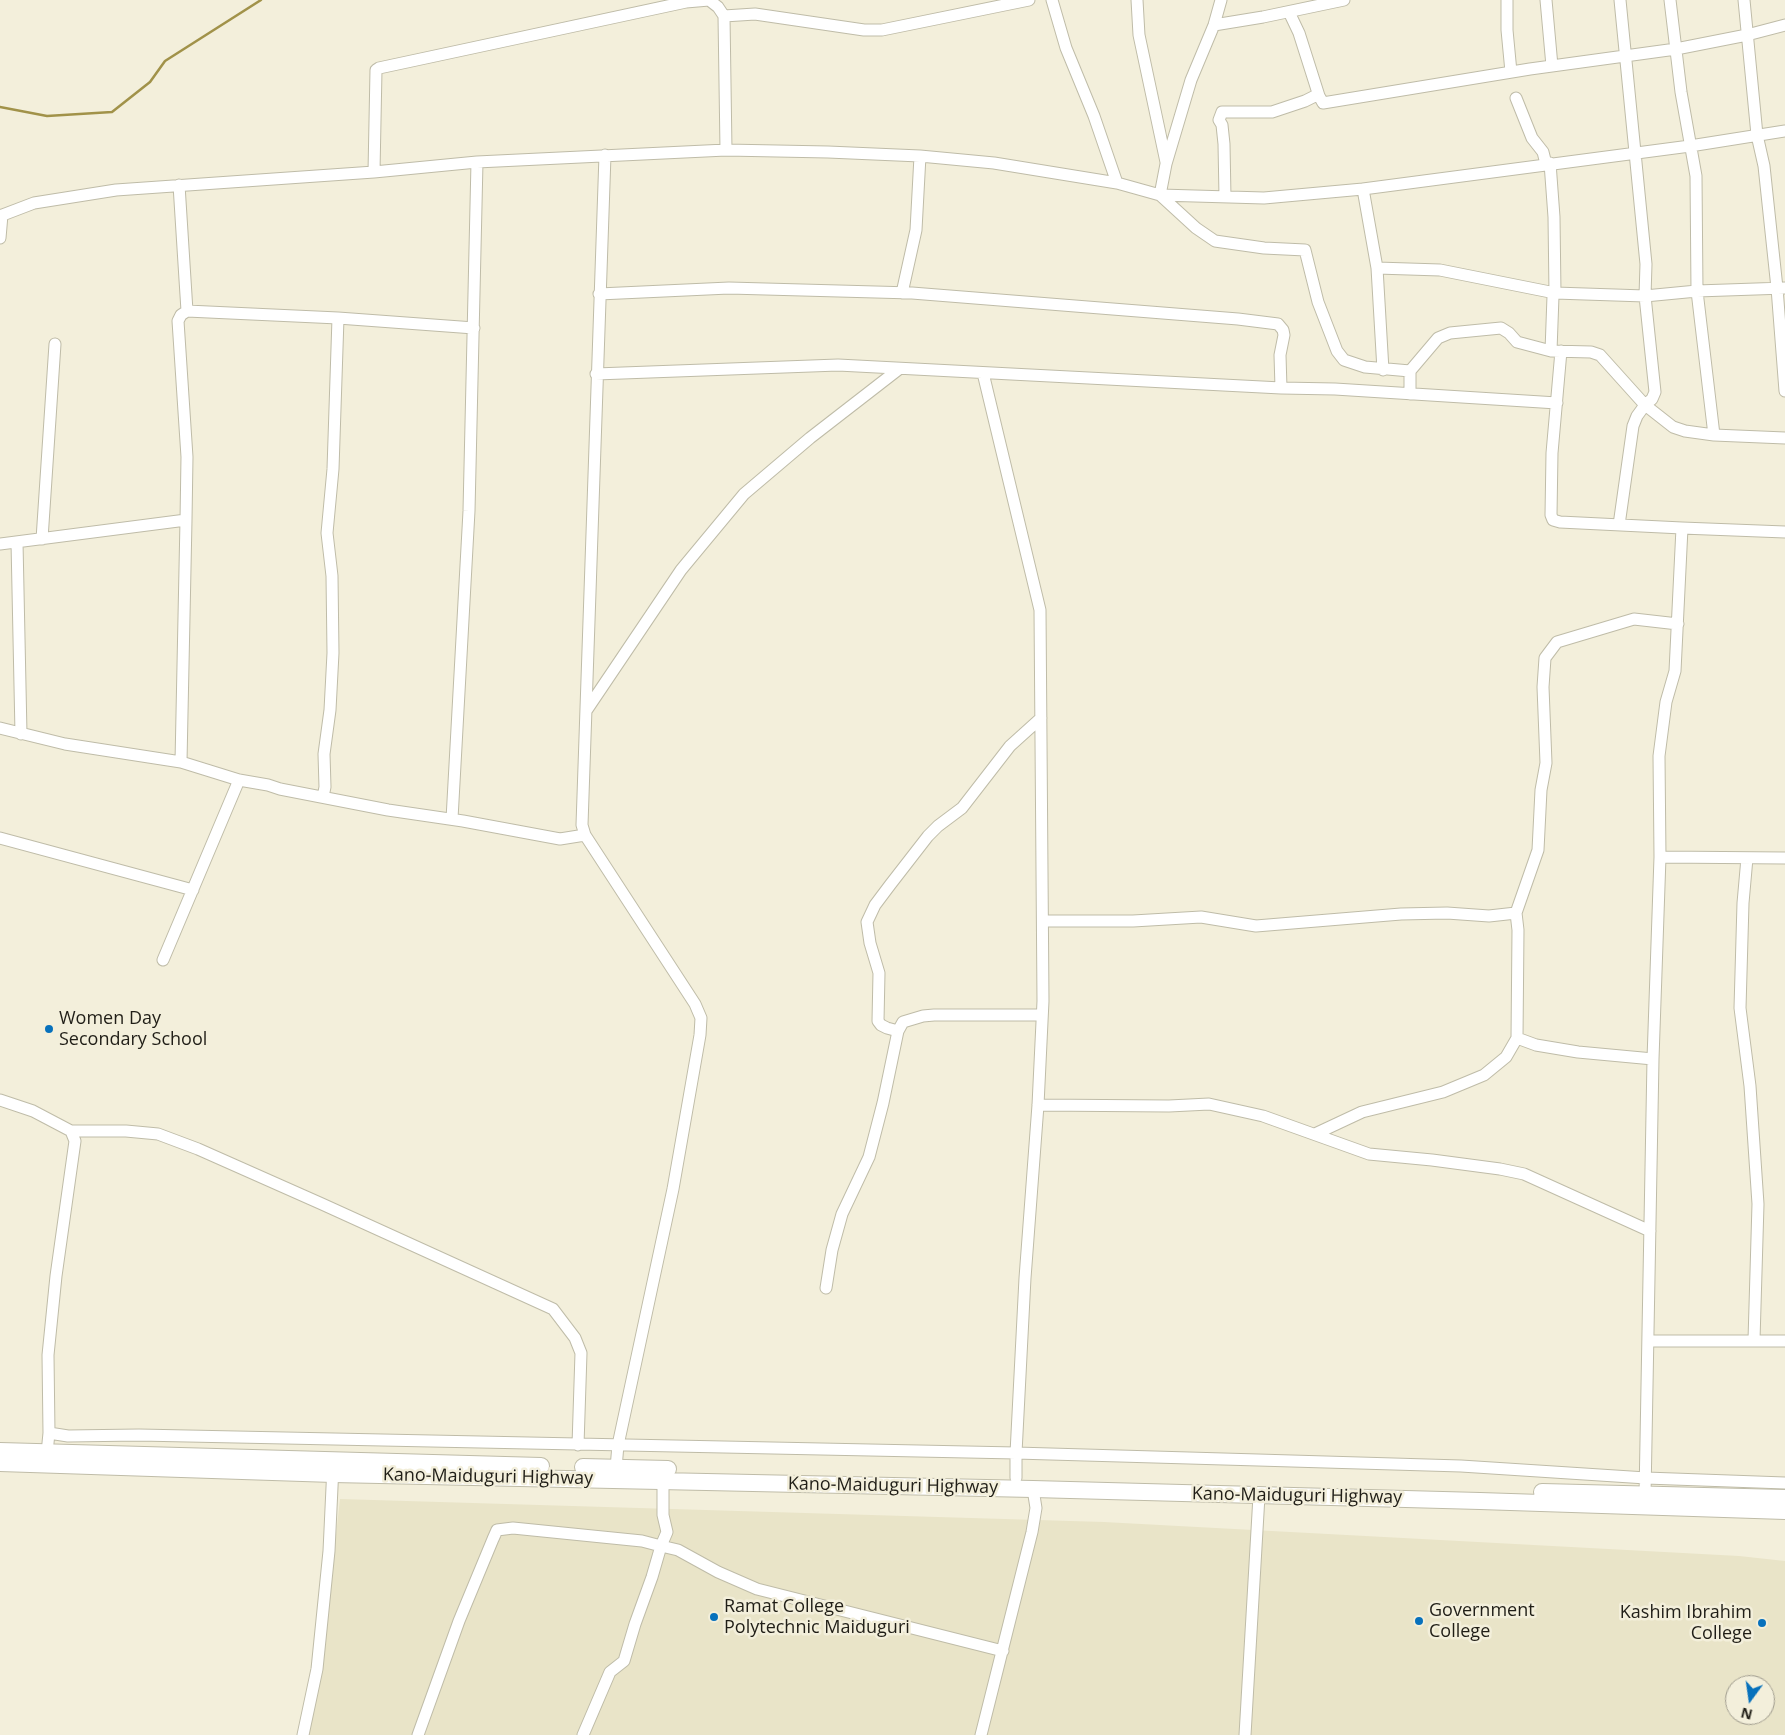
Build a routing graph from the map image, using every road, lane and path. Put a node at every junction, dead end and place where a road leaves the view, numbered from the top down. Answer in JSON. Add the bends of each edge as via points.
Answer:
{"nodes":[{"id":1,"x":1028,"y":0,"type":"edge"},
{"id":2,"x":1052,"y":0,"type":"edge"},
{"id":3,"x":1137,"y":0,"type":"edge"},
{"id":4,"x":1221,"y":0,"type":"edge"},
{"id":5,"x":1344,"y":0,"type":"edge"},
{"id":6,"x":1507,"y":0,"type":"edge"},
{"id":7,"x":1546,"y":0,"type":"edge"},
{"id":8,"x":1620,"y":0,"type":"edge"},
{"id":9,"x":1670,"y":0,"type":"edge"},
{"id":10,"x":1744,"y":0,"type":"edge"},
{"id":11,"x":1289,"y":12,"type":"junction"},
{"id":12,"x":724,"y":16,"type":"junction"},
{"id":13,"x":1214,"y":25,"type":"junction"},
{"id":14,"x":1785,"y":25,"type":"edge"},
{"id":15,"x":1747,"y":35,"type":"junction"},
{"id":16,"x":1676,"y":49,"type":"junction"},
{"id":17,"x":1625,"y":56,"type":"junction"},
{"id":18,"x":1552,"y":66,"type":"junction"},
{"id":19,"x":1511,"y":72,"type":"junction"},
{"id":20,"x":1319,"y":96,"type":"junction"},
{"id":21,"x":1516,"y":98,"type":"dead end"},
{"id":22,"x":1785,"y":131,"type":"edge"},
{"id":23,"x":1757,"y":135,"type":"junction"},
{"id":24,"x":1690,"y":146,"type":"junction"},
{"id":25,"x":726,"y":150,"type":"junction"},
{"id":26,"x":1634,"y":152,"type":"junction"},
{"id":27,"x":604,"y":155,"type":"junction"},
{"id":28,"x":920,"y":156,"type":"junction"},
{"id":29,"x":477,"y":162,"type":"junction"},
{"id":30,"x":1166,"y":164,"type":"junction"},
{"id":31,"x":1548,"y":164,"type":"junction"},
{"id":32,"x":374,"y":172,"type":"junction"},
{"id":33,"x":1118,"y":184,"type":"junction"},
{"id":34,"x":179,"y":185,"type":"junction"},
{"id":35,"x":1363,"y":189,"type":"junction"},
{"id":36,"x":1160,"y":195,"type":"junction"},
{"id":37,"x":1225,"y":197,"type":"junction"},
{"id":38,"x":1,"y":215,"type":"edge"},
{"id":39,"x":0,"y":238,"type":"edge"},
{"id":40,"x":1377,"y":268,"type":"junction"},
{"id":41,"x":1781,"y":288,"type":"edge"},
{"id":42,"x":1697,"y":291,"type":"junction"},
{"id":43,"x":902,"y":293,"type":"junction"},
{"id":44,"x":1555,"y":293,"type":"junction"},
{"id":45,"x":599,"y":294,"type":"junction"},
{"id":46,"x":1646,"y":296,"type":"junction"},
{"id":47,"x":187,"y":311,"type":"junction"},
{"id":48,"x":338,"y":318,"type":"junction"},
{"id":49,"x":474,"y":328,"type":"junction"},
{"id":50,"x":55,"y":344,"type":"dead end"},
{"id":51,"x":1556,"y":351,"type":"junction"},
{"id":52,"x":899,"y":369,"type":"junction"},
{"id":53,"x":1383,"y":370,"type":"junction"},
{"id":54,"x":1410,"y":371,"type":"junction"},
{"id":55,"x":983,"y":373,"type":"junction"},
{"id":56,"x":596,"y":374,"type":"junction"},
{"id":57,"x":1784,"y":375,"type":"edge"},
{"id":58,"x":1280,"y":388,"type":"junction"},
{"id":59,"x":1785,"y":391,"type":"edge"},
{"id":60,"x":1410,"y":394,"type":"junction"},
{"id":61,"x":1557,"y":403,"type":"junction"},
{"id":62,"x":1645,"y":405,"type":"junction"},
{"id":63,"x":1714,"y":435,"type":"junction"},
{"id":64,"x":1785,"y":438,"type":"edge"},
{"id":65,"x":186,"y":520,"type":"junction"},
{"id":66,"x":1619,"y":524,"type":"junction"},
{"id":67,"x":1682,"y":528,"type":"junction"},
{"id":68,"x":1785,"y":532,"type":"edge"},
{"id":69,"x":42,"y":539,"type":"junction"},
{"id":70,"x":18,"y":542,"type":"junction"},
{"id":71,"x":0,"y":544,"type":"edge"},
{"id":72,"x":1678,"y":624,"type":"junction"},
{"id":73,"x":586,"y":711,"type":"junction"},
{"id":74,"x":1040,"y":718,"type":"junction"},
{"id":75,"x":0,"y":728,"type":"edge"},
{"id":76,"x":21,"y":734,"type":"junction"},
{"id":77,"x":180,"y":762,"type":"junction"},
{"id":78,"x":239,"y":780,"type":"junction"},
{"id":79,"x":323,"y":797,"type":"junction"},
{"id":80,"x":452,"y":819,"type":"junction"},
{"id":81,"x":586,"y":835,"type":"junction"},
{"id":82,"x":0,"y":838,"type":"edge"},
{"id":83,"x":1660,"y":857,"type":"junction"},
{"id":84,"x":1747,"y":858,"type":"junction"},
{"id":85,"x":1785,"y":858,"type":"edge"},
{"id":86,"x":193,"y":890,"type":"junction"},
{"id":87,"x":1516,"y":913,"type":"junction"},
{"id":88,"x":1043,"y":921,"type":"junction"},
{"id":89,"x":163,"y":960,"type":"dead end"},
{"id":90,"x":1042,"y":1015,"type":"junction"},
{"id":91,"x":898,"y":1031,"type":"junction"},
{"id":92,"x":1517,"y":1038,"type":"junction"},
{"id":93,"x":1653,"y":1059,"type":"junction"},
{"id":94,"x":0,"y":1100,"type":"edge"},
{"id":95,"x":1038,"y":1105,"type":"junction"},
{"id":96,"x":71,"y":1131,"type":"junction"},
{"id":97,"x":1315,"y":1134,"type":"junction"},
{"id":98,"x":1650,"y":1231,"type":"junction"},
{"id":99,"x":826,"y":1288,"type":"dead end"},
{"id":100,"x":1754,"y":1340,"type":"junction"},
{"id":101,"x":1785,"y":1340,"type":"edge"},
{"id":102,"x":1648,"y":1341,"type":"junction"},
{"id":103,"x":49,"y":1433,"type":"junction"},
{"id":104,"x":578,"y":1445,"type":"junction"},
{"id":105,"x":618,"y":1445,"type":"junction"},
{"id":106,"x":0,"y":1451,"type":"edge"},
{"id":107,"x":47,"y":1453,"type":"junction"},
{"id":108,"x":1016,"y":1453,"type":"junction"},
{"id":109,"x":0,"y":1463,"type":"edge"},
{"id":110,"x":333,"y":1467,"type":"junction"},
{"id":111,"x":616,"y":1468,"type":"junction"},
{"id":112,"x":1016,"y":1478,"type":"junction"},
{"id":113,"x":1646,"y":1478,"type":"junction"},
{"id":114,"x":663,"y":1481,"type":"junction"},
{"id":115,"x":1785,"y":1483,"type":"edge"},
{"id":116,"x":1033,"y":1489,"type":"junction"},
{"id":117,"x":1646,"y":1495,"type":"junction"},
{"id":118,"x":1259,"y":1496,"type":"junction"},
{"id":119,"x":1785,"y":1498,"type":"edge"},
{"id":120,"x":1785,"y":1511,"type":"edge"},
{"id":121,"x":661,"y":1546,"type":"junction"},
{"id":122,"x":1003,"y":1651,"type":"junction"},
{"id":123,"x":303,"y":1735,"type":"edge"},
{"id":124,"x":418,"y":1735,"type":"edge"},
{"id":125,"x":583,"y":1735,"type":"edge"},
{"id":126,"x":981,"y":1735,"type":"edge"},
{"id":127,"x":1245,"y":1735,"type":"edge"}],
"edges":[{"from":1,"to":12,"type":"street","via":[[882,30],[755,14]]},
{"from":2,"to":33,"type":"street","via":[[1066,48]]},
{"from":3,"to":30,"type":"street","via":[[1139,35]]},
{"from":4,"to":13,"type":"street"},
{"from":5,"to":11,"type":"street"},
{"from":6,"to":19,"type":"street"},
{"from":7,"to":18,"type":"street"},
{"from":8,"to":17,"type":"street"},
{"from":9,"to":16,"type":"street"},
{"from":10,"to":15,"type":"street"},
{"from":11,"to":13,"type":"street"},
{"from":11,"to":20,"type":"street"},
{"from":12,"to":25,"type":"street"},
{"from":12,"to":32,"type":"street","via":[[709,0],[686,2],[379,68],[376,70]]},
{"from":13,"to":30,"type":"street","via":[[1191,80]]},
{"from":14,"to":15,"type":"street"},
{"from":15,"to":16,"type":"street"},
{"from":15,"to":23,"type":"street"},
{"from":16,"to":17,"type":"street"},
{"from":16,"to":24,"type":"street"},
{"from":17,"to":18,"type":"street"},
{"from":17,"to":26,"type":"street"},
{"from":18,"to":19,"type":"street"},
{"from":19,"to":20,"type":"street","via":[[1323,103]]},
{"from":20,"to":37,"type":"street","via":[[1272,112],[1222,112],[1219,120],[1224,144]]},
{"from":21,"to":31,"type":"street","via":[[1532,138]]},
{"from":22,"to":23,"type":"street"},
{"from":23,"to":24,"type":"street"},
{"from":23,"to":41,"type":"street"},
{"from":24,"to":26,"type":"street"},
{"from":24,"to":42,"type":"street","via":[[1696,176]]},
{"from":25,"to":27,"type":"street"},
{"from":25,"to":28,"type":"street"},
{"from":26,"to":31,"type":"street"},
{"from":26,"to":46,"type":"street","via":[[1646,264]]},
{"from":27,"to":29,"type":"street"},
{"from":27,"to":45,"type":"street"},
{"from":28,"to":33,"type":"street","via":[[994,163]]},
{"from":28,"to":43,"type":"street","via":[[916,230]]},
{"from":29,"to":32,"type":"street"},
{"from":29,"to":49,"type":"street"},
{"from":30,"to":36,"type":"street"},
{"from":31,"to":35,"type":"street"},
{"from":31,"to":44,"type":"street","via":[[1554,217]]},
{"from":32,"to":34,"type":"street"},
{"from":33,"to":36,"type":"street"},
{"from":34,"to":38,"type":"street","via":[[63,197]]},
{"from":34,"to":47,"type":"street"},
{"from":35,"to":37,"type":"street","via":[[1264,198]]},
{"from":35,"to":40,"type":"street"},
{"from":36,"to":37,"type":"street"},
{"from":36,"to":53,"type":"street","via":[[1196,228],[1216,241],[1305,250],[1318,302],[1337,351],[1344,360]]},
{"from":38,"to":39,"type":"street"},
{"from":40,"to":44,"type":"street","via":[[1440,270]]},
{"from":40,"to":53,"type":"street"},
{"from":41,"to":42,"type":"street"},
{"from":41,"to":57,"type":"street"},
{"from":42,"to":46,"type":"street"},
{"from":42,"to":63,"type":"street"},
{"from":43,"to":45,"type":"street","via":[[729,288]]},
{"from":43,"to":58,"type":"street","via":[[1278,324],[1284,335]]},
{"from":44,"to":46,"type":"street"},
{"from":44,"to":51,"type":"street"},
{"from":45,"to":56,"type":"street"},
{"from":46,"to":62,"type":"street","via":[[1655,392]]},
{"from":47,"to":48,"type":"street"},
{"from":47,"to":65,"type":"street","via":[[178,321],[187,457]]},
{"from":48,"to":49,"type":"street"},
{"from":48,"to":79,"type":"street","via":[[333,469],[327,533],[332,576],[333,653]]},
{"from":49,"to":80,"type":"street","via":[[469,511]]},
{"from":50,"to":69,"type":"street"},
{"from":51,"to":54,"type":"street","via":[[1516,342],[1501,328],[1450,332],[1438,338]]},
{"from":51,"to":61,"type":"street"},
{"from":51,"to":62,"type":"street","via":[[1600,355]]},
{"from":52,"to":55,"type":"street"},
{"from":52,"to":56,"type":"street","via":[[829,366]]},
{"from":52,"to":73,"type":"street","via":[[744,494],[681,570]]},
{"from":53,"to":54,"type":"street"},
{"from":54,"to":60,"type":"street"},
{"from":55,"to":58,"type":"street"},
{"from":55,"to":74,"type":"street","via":[[1040,610]]},
{"from":56,"to":73,"type":"street"},
{"from":57,"to":59,"type":"street"},
{"from":58,"to":60,"type":"street"},
{"from":60,"to":61,"type":"street"},
{"from":61,"to":66,"type":"street","via":[[1552,453],[1553,520]]},
{"from":62,"to":63,"type":"street","via":[[1673,427]]},
{"from":62,"to":66,"type":"street","via":[[1633,426]]},
{"from":63,"to":64,"type":"street"},
{"from":65,"to":69,"type":"street"},
{"from":65,"to":77,"type":"street"},
{"from":66,"to":67,"type":"street"},
{"from":67,"to":68,"type":"street"},
{"from":67,"to":72,"type":"street"},
{"from":69,"to":70,"type":"street"},
{"from":70,"to":71,"type":"street"},
{"from":70,"to":76,"type":"street"},
{"from":72,"to":83,"type":"street","via":[[1675,671],[1666,702],[1659,756]]},
{"from":72,"to":87,"type":"street","via":[[1634,619],[1557,642],[1544,658],[1546,763],[1541,790],[1538,850]]},
{"from":73,"to":81,"type":"street","via":[[582,825]]},
{"from":74,"to":88,"type":"street"},
{"from":74,"to":91,"type":"street","via":[[1010,746],[962,808],[928,836],[875,905],[867,922],[879,973],[878,1021]]},
{"from":75,"to":76,"type":"street"},
{"from":76,"to":77,"type":"street"},
{"from":77,"to":78,"type":"street"},
{"from":78,"to":79,"type":"street"},
{"from":78,"to":86,"type":"street"},
{"from":79,"to":80,"type":"street"},
{"from":80,"to":81,"type":"street","via":[[560,839]]},
{"from":81,"to":105,"type":"street","via":[[701,1018],[673,1190]]},
{"from":82,"to":86,"type":"street"},
{"from":83,"to":84,"type":"street"},
{"from":83,"to":93,"type":"street"},
{"from":84,"to":85,"type":"street"},
{"from":84,"to":100,"type":"street","via":[[1740,1008],[1750,1086],[1758,1204]]},
{"from":86,"to":89,"type":"street"},
{"from":87,"to":88,"type":"street","via":[[1489,916],[1401,914],[1256,926],[1201,917]]},
{"from":87,"to":92,"type":"street"},
{"from":88,"to":90,"type":"street"},
{"from":90,"to":91,"type":"street","via":[[923,1016],[903,1022]]},
{"from":90,"to":95,"type":"street"},
{"from":91,"to":99,"type":"street","via":[[869,1157],[842,1214]]},
{"from":92,"to":93,"type":"street","via":[[1578,1052]]},
{"from":92,"to":97,"type":"street","via":[[1506,1057],[1484,1075],[1443,1092],[1362,1112]]},
{"from":93,"to":98,"type":"street"},
{"from":94,"to":96,"type":"street","via":[[33,1111]]},
{"from":95,"to":97,"type":"street","via":[[1209,1104],[1264,1116]]},
{"from":95,"to":108,"type":"street"},
{"from":96,"to":103,"type":"street","via":[[75,1141],[48,1355]]},
{"from":96,"to":104,"type":"street","via":[[158,1134],[553,1309],[575,1338],[581,1353]]},
{"from":97,"to":98,"type":"street","via":[[1369,1154],[1524,1174]]},
{"from":98,"to":102,"type":"street"},
{"from":100,"to":101,"type":"street"},
{"from":100,"to":102,"type":"street"},
{"from":102,"to":113,"type":"street"},
{"from":103,"to":104,"type":"street","via":[[68,1436]]},
{"from":103,"to":107,"type":"street"},
{"from":104,"to":105,"type":"street"},
{"from":105,"to":108,"type":"street"},
{"from":105,"to":111,"type":"street"},
{"from":106,"to":107,"type":"highway","name":"Kano-Maiduguri Highway"},
{"from":107,"to":110,"type":"highway","name":"Kano-Maiduguri Highway"},
{"from":108,"to":112,"type":"street"},
{"from":108,"to":113,"type":"street","via":[[1461,1466]]},
{"from":109,"to":110,"type":"highway","name":"Kano-Maiduguri Highway"},
{"from":110,"to":111,"type":"highway","name":"Kano-Maiduguri Highway"},
{"from":110,"to":114,"type":"highway","name":"Kano-Maiduguri Highway"},
{"from":110,"to":123,"type":"street","via":[[329,1552],[317,1669]]},
{"from":111,"to":112,"type":"highway","name":"Kano-Maiduguri Highway"},
{"from":112,"to":117,"type":"highway","name":"Kano-Maiduguri Highway"},
{"from":113,"to":115,"type":"street"},
{"from":113,"to":117,"type":"street"},
{"from":114,"to":116,"type":"highway","name":"Kano-Maiduguri Highway"},
{"from":114,"to":121,"type":"street","via":[[667,1532]]},
{"from":116,"to":118,"type":"highway","name":"Kano-Maiduguri Highway"},
{"from":116,"to":122,"type":"street","via":[[1036,1508],[1032,1532]]},
{"from":117,"to":119,"type":"highway","name":"Kano-Maiduguri Highway"},
{"from":118,"to":120,"type":"highway","name":"Kano-Maiduguri Highway"},
{"from":118,"to":127,"type":"street"},
{"from":121,"to":122,"type":"street","via":[[678,1550],[757,1589]]},
{"from":121,"to":124,"type":"street","via":[[642,1540],[512,1528],[497,1530],[459,1621]]},
{"from":121,"to":125,"type":"street","via":[[624,1661],[610,1672]]},
{"from":122,"to":126,"type":"street"}]}
